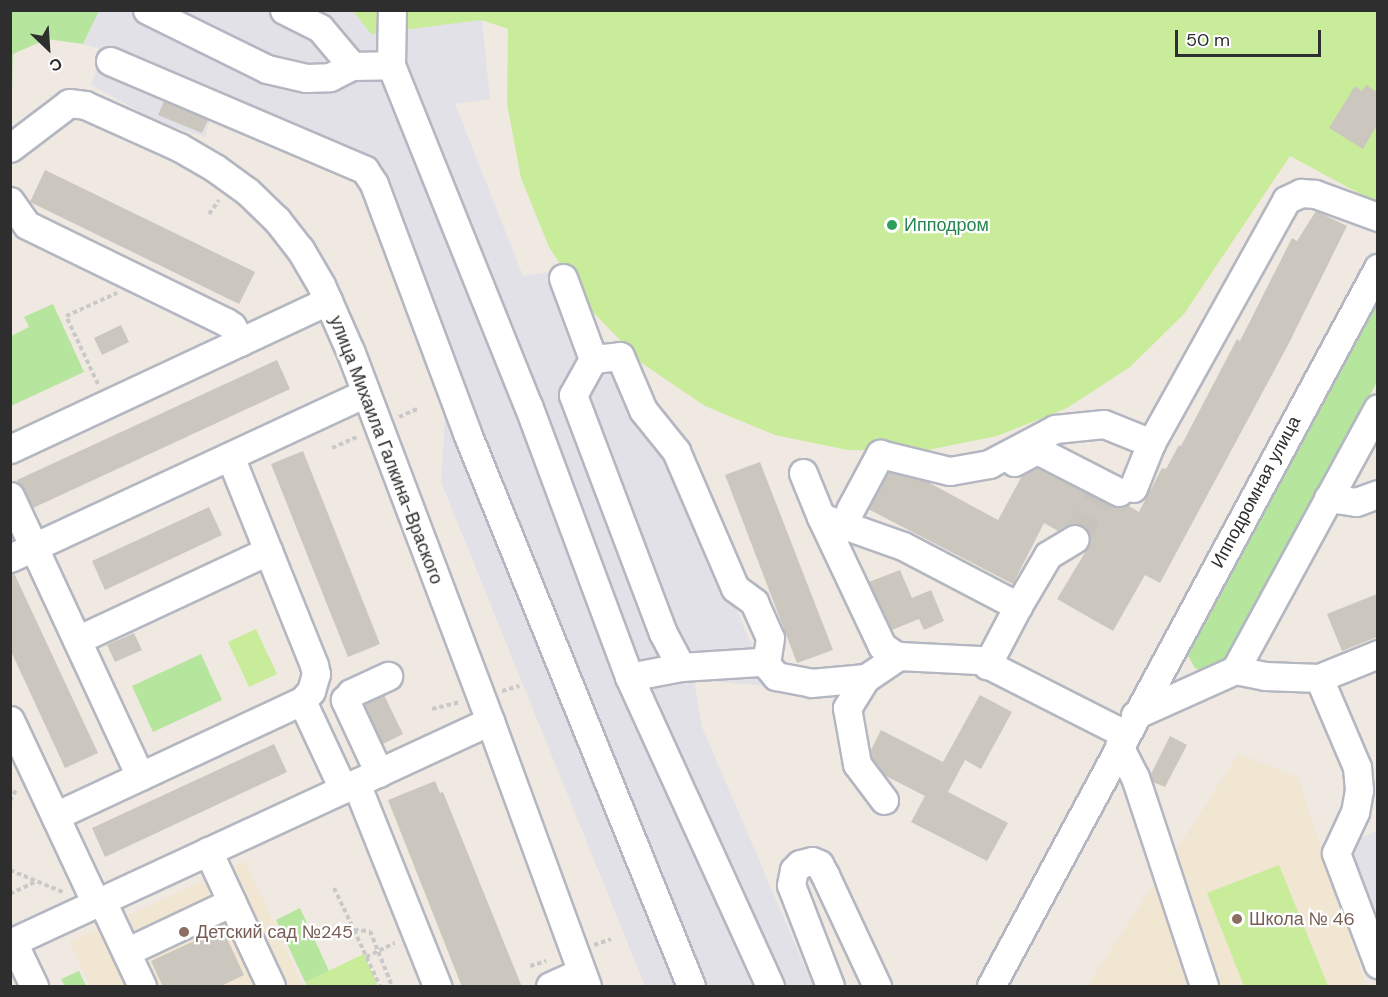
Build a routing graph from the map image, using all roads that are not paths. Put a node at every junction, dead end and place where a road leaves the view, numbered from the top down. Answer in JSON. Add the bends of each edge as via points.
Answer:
{"nodes":[{"id":1,"x":147,"y":10,"type":"edge"},
{"id":2,"x":284,"y":10,"type":"edge"},
{"id":3,"x":393,"y":11,"type":"edge"},
{"id":4,"x":110,"y":61,"type":"dead end"},
{"id":5,"x":391,"y":65,"type":"junction"},
{"id":6,"x":352,"y":66,"type":"junction"},
{"id":7,"x":10,"y":148,"type":"edge"},
{"id":8,"x":14,"y":213,"type":"edge"},
{"id":9,"x":1377,"y":217,"type":"edge"},
{"id":10,"x":1377,"y":268,"type":"edge"},
{"id":11,"x":563,"y":278,"type":"dead end"},
{"id":12,"x":328,"y":301,"type":"junction"},
{"id":13,"x":240,"y":342,"type":"junction"},
{"id":14,"x":593,"y":359,"type":"junction"},
{"id":15,"x":366,"y":393,"type":"junction"},
{"id":16,"x":1377,"y":408,"type":"edge"},
{"id":17,"x":1151,"y":442,"type":"junction"},
{"id":18,"x":10,"y":448,"type":"edge"},
{"id":19,"x":230,"y":456,"type":"junction"},
{"id":20,"x":989,"y":464,"type":"junction"},
{"id":21,"x":803,"y":473,"type":"dead end"},
{"id":22,"x":1377,"y":494,"type":"edge"},
{"id":23,"x":10,"y":496,"type":"edge"},
{"id":24,"x":1328,"y":498,"type":"junction"},
{"id":25,"x":850,"y":510,"type":"dead end"},
{"id":26,"x":820,"y":517,"type":"junction"},
{"id":27,"x":1075,"y":539,"type":"tunnel mouth"},
{"id":28,"x":268,"y":551,"type":"junction"},
{"id":29,"x":22,"y":552,"type":"edge"},
{"id":30,"x":1018,"y":606,"type":"junction"},
{"id":31,"x":77,"y":639,"type":"junction"},
{"id":32,"x":1377,"y":654,"type":"edge"},
{"id":33,"x":898,"y":657,"type":"junction"},
{"id":34,"x":766,"y":664,"type":"junction"},
{"id":35,"x":987,"y":664,"type":"junction"},
{"id":36,"x":681,"y":667,"type":"junction"},
{"id":37,"x":1235,"y":670,"type":"junction"},
{"id":38,"x":388,"y":676,"type":"dead end"},
{"id":39,"x":629,"y":677,"type":"junction"},
{"id":40,"x":866,"y":678,"type":"junction"},
{"id":41,"x":1319,"y":678,"type":"junction"},
{"id":42,"x":302,"y":701,"type":"junction"},
{"id":43,"x":10,"y":720,"type":"edge"},
{"id":44,"x":490,"y":721,"type":"junction"},
{"id":45,"x":1126,"y":732,"type":"junction"},
{"id":46,"x":18,"y":768,"type":"edge"},
{"id":47,"x":140,"y":776,"type":"junction"},
{"id":48,"x":359,"y":781,"type":"junction"},
{"id":49,"x":884,"y":800,"type":"dead end"},
{"id":50,"x":55,"y":816,"type":"junction"},
{"id":51,"x":208,"y":851,"type":"junction"},
{"id":52,"x":99,"y":902,"type":"junction"},
{"id":53,"x":232,"y":902,"type":"junction"},
{"id":54,"x":12,"y":942,"type":"edge"},
{"id":55,"x":126,"y":951,"type":"junction"},
{"id":56,"x":1377,"y":964,"type":"edge"},
{"id":57,"x":584,"y":979,"type":"edge"},
{"id":58,"x":34,"y":987,"type":"edge"},
{"id":59,"x":142,"y":987,"type":"edge"},
{"id":60,"x":270,"y":987,"type":"edge"},
{"id":61,"x":437,"y":987,"type":"edge"},
{"id":62,"x":550,"y":987,"type":"edge"},
{"id":63,"x":691,"y":987,"type":"edge"},
{"id":64,"x":770,"y":987,"type":"edge"},
{"id":65,"x":830,"y":987,"type":"edge"},
{"id":66,"x":877,"y":987,"type":"edge"},
{"id":67,"x":991,"y":987,"type":"edge"},
{"id":68,"x":1204,"y":987,"type":"edge"}],
"edges":[{"from":1,"to":6,"type":"street","via":[[267,69],[306,78],[330,77]]},
{"from":2,"to":6,"type":"street","via":[[320,28]]},
{"from":3,"to":5,"type":"street"},
{"from":4,"to":63,"type":"street","via":[[365,170],[374,184],[467,433]]},
{"from":5,"to":6,"type":"street"},
{"from":5,"to":39,"type":"street","via":[[528,405]]},
{"from":7,"to":12,"type":"street","name":"улица Михаила Галкина-Враского","via":[[60,109],[77,103],[179,147],[247,191],[277,220],[300,249]]},
{"from":8,"to":13,"type":"street","via":[[27,225],[226,322]]},
{"from":9,"to":17,"type":"street","via":[[1315,194],[1301,193],[1286,200]]},
{"from":10,"to":45,"type":"street","name":"Ипподромная улица"},
{"from":11,"to":14,"type":"street"},
{"from":12,"to":13,"type":"street"},
{"from":12,"to":15,"type":"street","name":"улица Михаила Галкина-Враского"},
{"from":13,"to":18,"type":"street"},
{"from":14,"to":34,"type":"street","via":[[620,356],[643,410],[676,451],[735,588],[754,602],[770,638]]},
{"from":14,"to":36,"type":"street","via":[[573,395],[663,633]]},
{"from":15,"to":19,"type":"street"},
{"from":15,"to":44,"type":"street","name":"улица Михаила Галкина-Враского"},
{"from":16,"to":24,"type":"street"},
{"from":17,"to":20,"type":"street","via":[[1104,424],[1056,429]]},
{"from":17,"to":20,"type":"street","via":[[1114,489],[1037,450],[1009,464]]},
{"from":19,"to":28,"type":"street"},
{"from":19,"to":29,"type":"street"},
{"from":20,"to":25,"type":"street","via":[[950,471],[880,454]]},
{"from":21,"to":26,"type":"street"},
{"from":22,"to":24,"type":"street","via":[[1356,502]]},
{"from":23,"to":29,"type":"street"},
{"from":24,"to":37,"type":"street"},
{"from":26,"to":30,"type":"street","via":[[903,546]]},
{"from":26,"to":33,"type":"street","via":[[882,646]]},
{"from":27,"to":30,"type":"street","via":[[1048,555]]},
{"from":28,"to":31,"type":"street"},
{"from":28,"to":42,"type":"street","via":[[316,674],[311,691]]},
{"from":29,"to":31,"type":"street"},
{"from":30,"to":35,"type":"street"},
{"from":31,"to":47,"type":"street"},
{"from":32,"to":41,"type":"street"},
{"from":33,"to":35,"type":"street","via":[[979,660]]},
{"from":33,"to":40,"type":"street"},
{"from":34,"to":36,"type":"street"},
{"from":34,"to":40,"type":"street","via":[[776,676],[810,683]]},
{"from":35,"to":45,"type":"street"},
{"from":36,"to":39,"type":"street"},
{"from":37,"to":41,"type":"street","via":[[1265,676]]},
{"from":37,"to":45,"type":"street"},
{"from":38,"to":48,"type":"street","via":[[351,693],[345,700]]},
{"from":39,"to":64,"type":"street"},
{"from":40,"to":49,"type":"street","via":[[847,708],[857,764]]},
{"from":41,"to":56,"type":"street","via":[[1357,767],[1359,790],[1355,812],[1336,853]]},
{"from":42,"to":47,"type":"street"},
{"from":42,"to":48,"type":"street"},
{"from":43,"to":46,"type":"street"},
{"from":44,"to":48,"type":"street"},
{"from":44,"to":57,"type":"street","name":"улица Михаила Галкина-Враского"},
{"from":45,"to":67,"type":"street","name":"Ипподромная улица"},
{"from":45,"to":68,"type":"street","via":[[1135,777]]},
{"from":46,"to":50,"type":"street"},
{"from":47,"to":50,"type":"street"},
{"from":48,"to":51,"type":"street"},
{"from":48,"to":61,"type":"street"},
{"from":50,"to":52,"type":"street"},
{"from":51,"to":52,"type":"street"},
{"from":51,"to":53,"type":"street"},
{"from":52,"to":54,"type":"street"},
{"from":52,"to":55,"type":"street"},
{"from":53,"to":55,"type":"street"},
{"from":53,"to":60,"type":"street"},
{"from":54,"to":58,"type":"street"},
{"from":55,"to":59,"type":"street"},
{"from":57,"to":62,"type":"street"},
{"from":65,"to":66,"type":"street","via":[[791,885],[794,870],[812,861],[819,864],[825,875]]}]}
